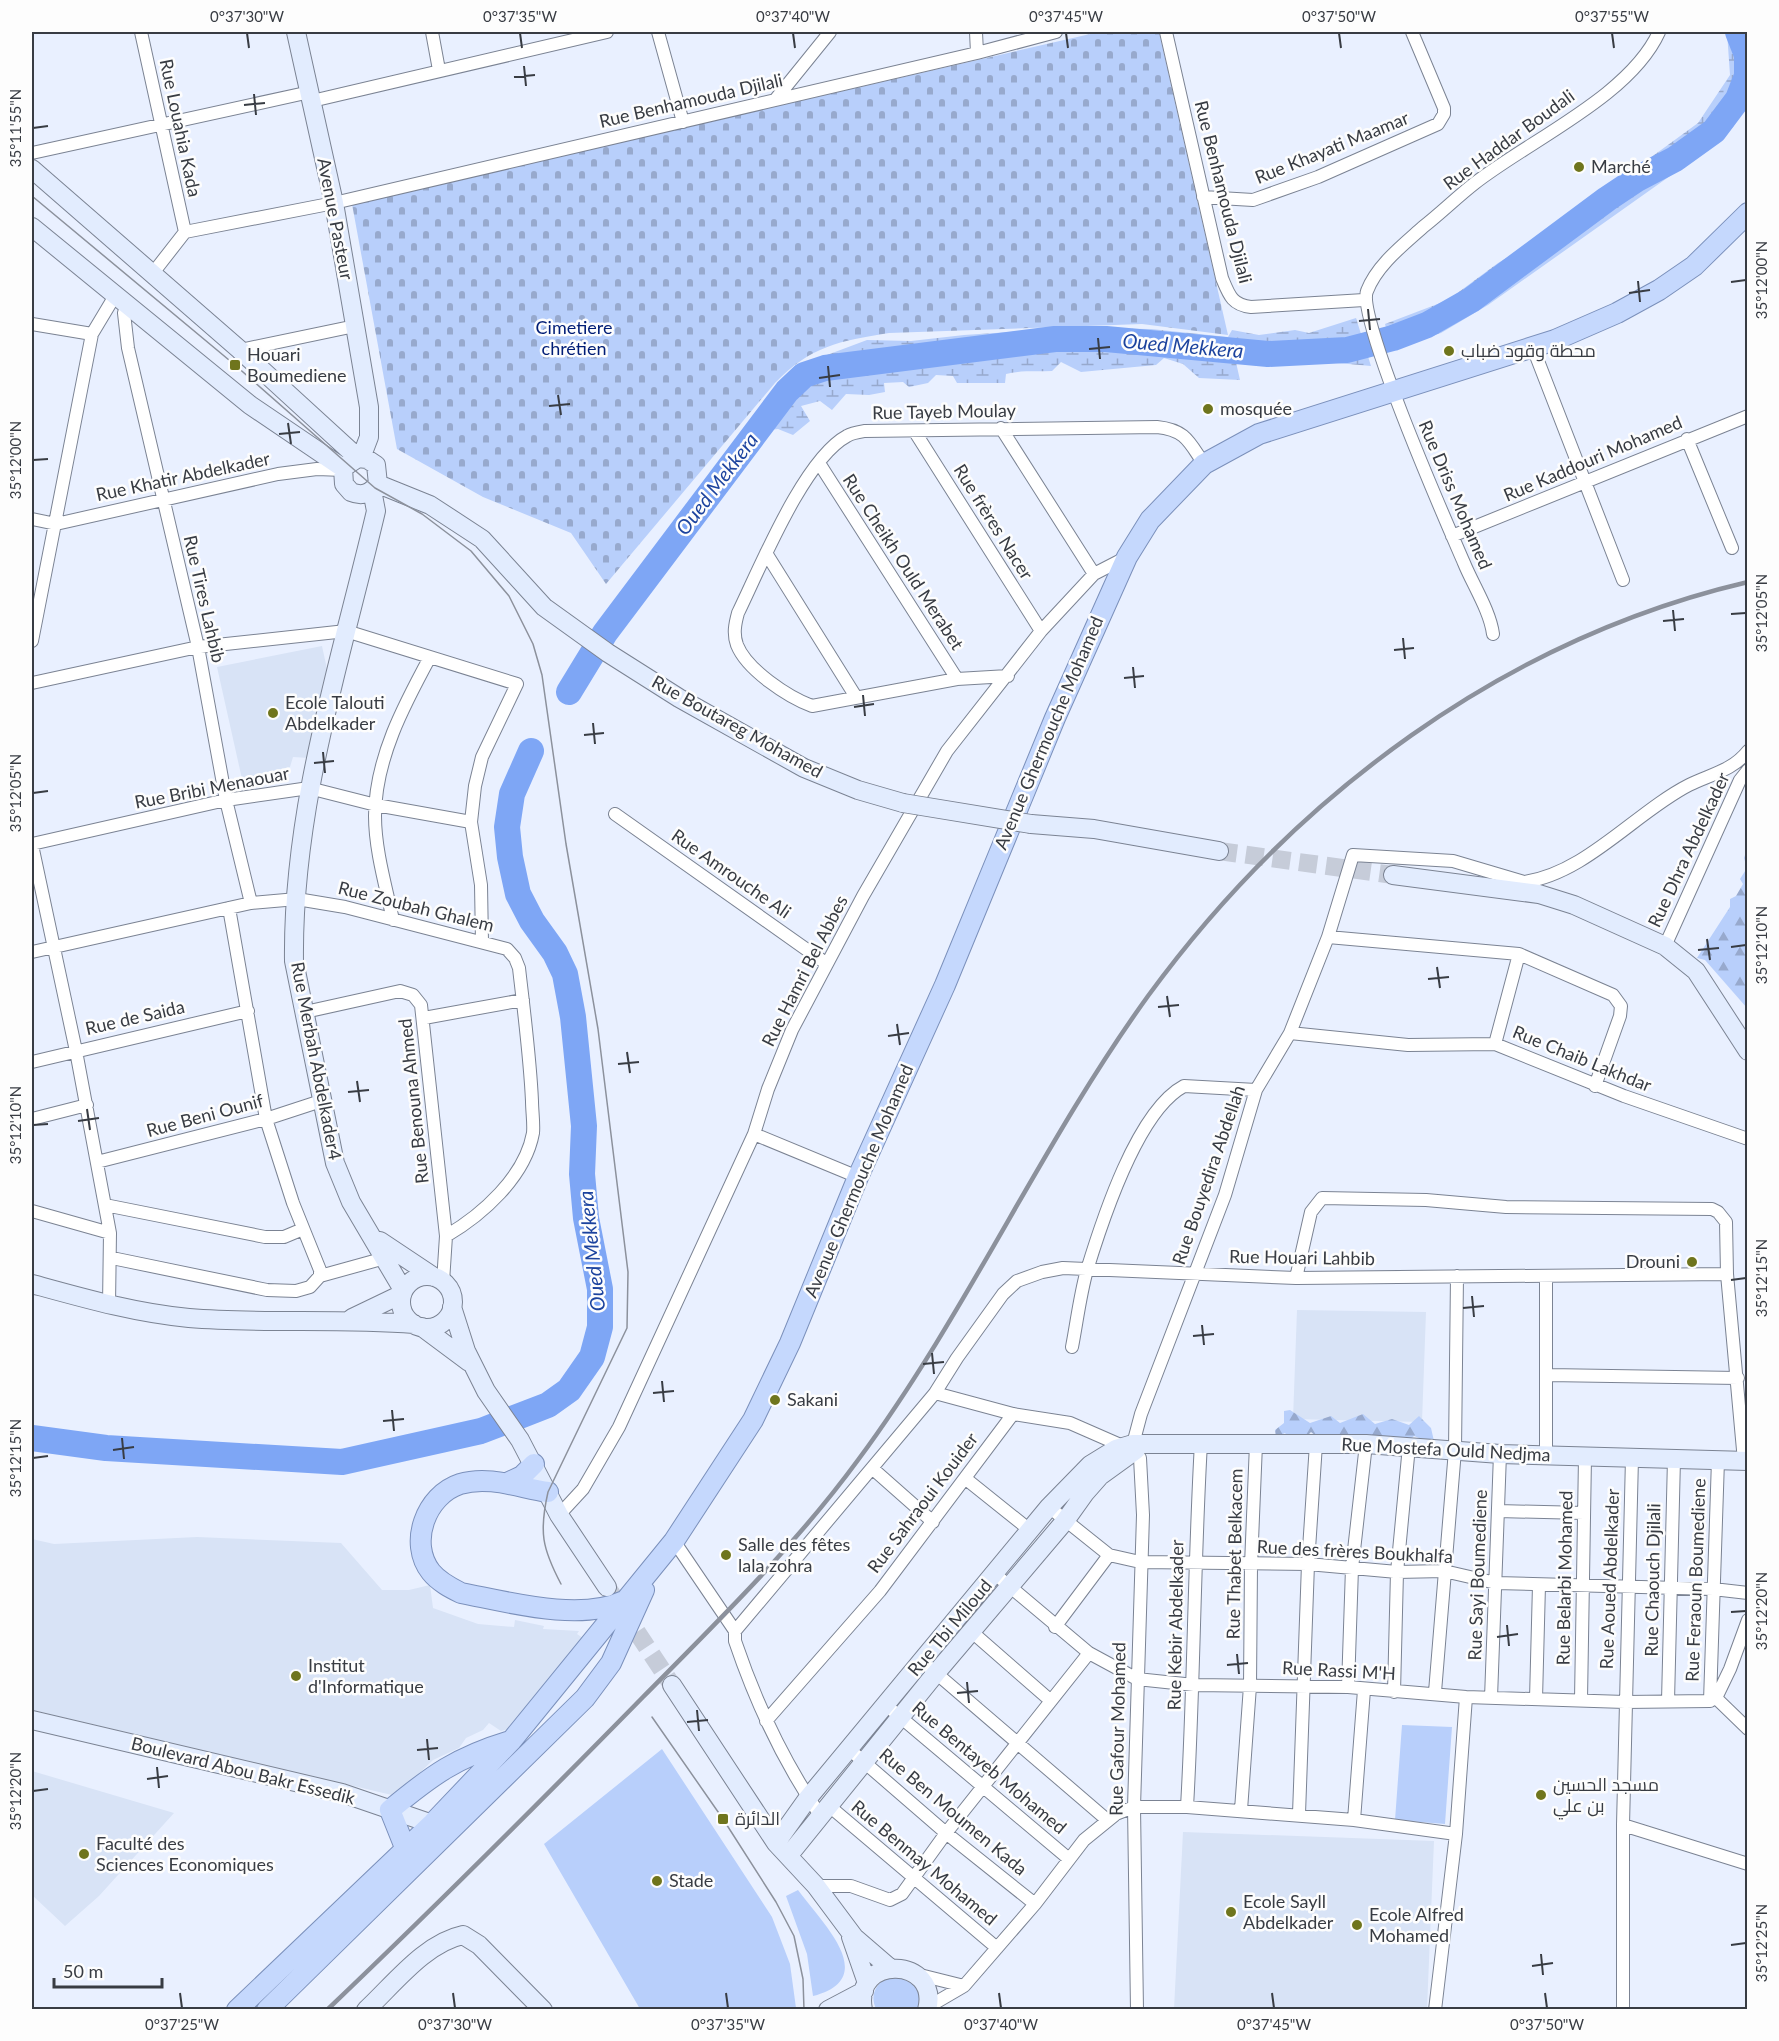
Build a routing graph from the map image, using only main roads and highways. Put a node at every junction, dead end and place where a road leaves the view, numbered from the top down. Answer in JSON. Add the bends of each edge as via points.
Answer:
{"nodes":[{"id":1,"x":296,"y":32,"type":"edge"},
{"id":2,"x":32,"y":169,"type":"edge"},
{"id":3,"x":1748,"y":213,"type":"edge"},
{"id":4,"x":32,"y":227,"type":"edge"},
{"id":5,"x":363,"y":473,"type":"junction"},
{"id":6,"x":1219,"y":851,"type":"tunnel mouth"},
{"id":7,"x":1393,"y":875,"type":"tunnel mouth"},
{"id":8,"x":1748,"y":1051,"type":"edge"},
{"id":9,"x":372,"y":1234,"type":"junction"},
{"id":10,"x":439,"y":1279,"type":"junction"},
{"id":11,"x":32,"y":1284,"type":"edge"},
{"id":12,"x":403,"y":1292,"type":"junction"},
{"id":13,"x":452,"y":1307,"type":"junction"},
{"id":14,"x":348,"y":1320,"type":"junction"},
{"id":15,"x":418,"y":1326,"type":"junction"},
{"id":16,"x":472,"y":1365,"type":"junction"},
{"id":17,"x":1134,"y":1446,"type":"junction"},
{"id":18,"x":1746,"y":1461,"type":"edge"},
{"id":19,"x":534,"y":1464,"type":"junction"},
{"id":20,"x":507,"y":1484,"type":"junction"},
{"id":21,"x":548,"y":1492,"type":"junction"},
{"id":22,"x":656,"y":1563,"type":"junction"},
{"id":23,"x":607,"y":1587,"type":"tunnel mouth"},
{"id":24,"x":627,"y":1600,"type":"junction"},
{"id":25,"x":576,"y":1611,"type":"junction"},
{"id":26,"x":601,"y":1628,"type":"junction"},
{"id":27,"x":672,"y":1685,"type":"tunnel mouth"},
{"id":28,"x":32,"y":1720,"type":"edge"},
{"id":29,"x":512,"y":1740,"type":"junction"},
{"id":30,"x":517,"y":1766,"type":"junction"},
{"id":31,"x":390,"y":1810,"type":"junction"},
{"id":32,"x":433,"y":1823,"type":"junction"},
{"id":33,"x":452,"y":1831,"type":"junction"},
{"id":34,"x":782,"y":1849,"type":"junction"},
{"id":35,"x":405,"y":1850,"type":"junction"},
{"id":36,"x":846,"y":1928,"type":"junction"},
{"id":37,"x":890,"y":1968,"type":"junction"},
{"id":38,"x":865,"y":1995,"type":"edge"},
{"id":39,"x":927,"y":2008,"type":"edge"},
{"id":40,"x":541,"y":2009,"type":"edge"},
{"id":41,"x":237,"y":2010,"type":"edge"},
{"id":42,"x":267,"y":2010,"type":"edge"},
{"id":43,"x":366,"y":2010,"type":"edge"},
{"id":44,"x":828,"y":2010,"type":"edge"}],
"edges":[{"from":1,"to":5,"type":"main road","name":"Avenue Pasteur","via":[[334,203],[369,407],[377,432],[378,453]]},
{"from":2,"to":5,"type":"main road","via":[[240,350]]},
{"from":3,"to":22,"type":"main road","name":"Avenue Ghermouche Mohamed","via":[[1694,266],[1617,313],[1533,348],[1259,434],[1204,464],[1150,520],[1126,557],[1055,718],[945,985],[765,1396],[753,1420]]},
{"from":4,"to":5,"type":"main road","via":[[250,405]]},
{"from":5,"to":6,"type":"main road","name":"Rue Boutareg Mohamed","bridge":true,"via":[[430,505],[482,539],[556,616],[609,653],[804,768],[903,803]]},
{"from":5,"to":9,"type":"main road","name":"Rue Merbah Abdelkader4","via":[[372,528],[309,788],[294,961],[321,1101],[344,1188]]},
{"from":7,"to":8,"type":"main road","via":[[1539,894],[1574,905],[1665,946],[1696,971]]},
{"from":9,"to":10,"type":"main road","via":[[402,1258]]},
{"from":9,"to":12,"type":"main road","name":"Rue Merbah Abdelkader4"},
{"from":10,"to":12,"type":"main road","via":[[417,1278]]},
{"from":10,"to":13,"type":"main road","via":[[452,1293]]},
{"from":11,"to":14,"type":"main road","via":[[109,1305],[187,1317]]},
{"from":12,"to":14,"type":"main road"},
{"from":12,"to":15,"type":"main road","via":[[402,1311]]},
{"from":13,"to":15,"type":"main road","via":[[445,1321],[438,1325]]},
{"from":13,"to":16,"type":"main road"},
{"from":14,"to":15,"type":"main road"},
{"from":15,"to":16,"type":"main road"},
{"from":16,"to":19,"type":"main road"},
{"from":17,"to":18,"type":"main road","name":"Rue Mostefa Ould Nedjma","via":[[1366,1444],[1500,1454]]},
{"from":17,"to":34,"type":"main road","via":[[1100,1476],[824,1810]]},
{"from":17,"to":34,"type":"main road","name":"Rue Tbi Miloud","via":[[1090,1465],[1049,1507],[808,1798]]},
{"from":19,"to":20,"type":"main road"},
{"from":19,"to":21,"type":"main road"},
{"from":20,"to":21,"type":"main road"},
{"from":20,"to":25,"type":"main road","via":[[461,1484],[435,1500],[426,1513],[422,1536],[426,1564],[437,1579],[461,1593]]},
{"from":21,"to":23,"type":"main road"},
{"from":22,"to":24,"type":"main road"},
{"from":22,"to":30,"type":"main road","via":[[604,1674]]},
{"from":24,"to":25,"type":"main road","via":[[599,1611]]},
{"from":24,"to":26,"type":"main road"},
{"from":25,"to":26,"type":"main road"},
{"from":26,"to":29,"type":"main road"},
{"from":26,"to":30,"type":"main road","via":[[604,1642],[597,1662],[524,1750]]},
{"from":27,"to":34,"type":"main road"},
{"from":28,"to":31,"type":"main road","name":"Boulevard Abou Bakr Essedik","via":[[342,1793]]},
{"from":29,"to":31,"type":"main road","via":[[462,1757]]},
{"from":29,"to":32,"type":"main road"},
{"from":30,"to":33,"type":"main road"},
{"from":31,"to":32,"type":"main road","name":"Boulevard Abou Bakr Essedik"},
{"from":31,"to":35,"type":"main road"},
{"from":32,"to":33,"type":"main road","name":"Boulevard Abou Bakr Essedik"},
{"from":32,"to":35,"type":"main road"},
{"from":33,"to":42,"type":"main road"},
{"from":34,"to":36,"type":"main road","via":[[816,1886]]},
{"from":35,"to":41,"type":"main road"},
{"from":36,"to":37,"type":"main road"},
{"from":36,"to":38,"type":"main road","via":[[859,1955]]},
{"from":37,"to":38,"type":"main road","via":[[877,1973]]},
{"from":37,"to":39,"type":"main road","via":[[915,1973],[927,1990]]},
{"from":38,"to":44,"type":"main road"},
{"from":40,"to":43,"type":"main road","via":[[479,1946],[463,1935],[445,1940],[420,1959]]}]}
